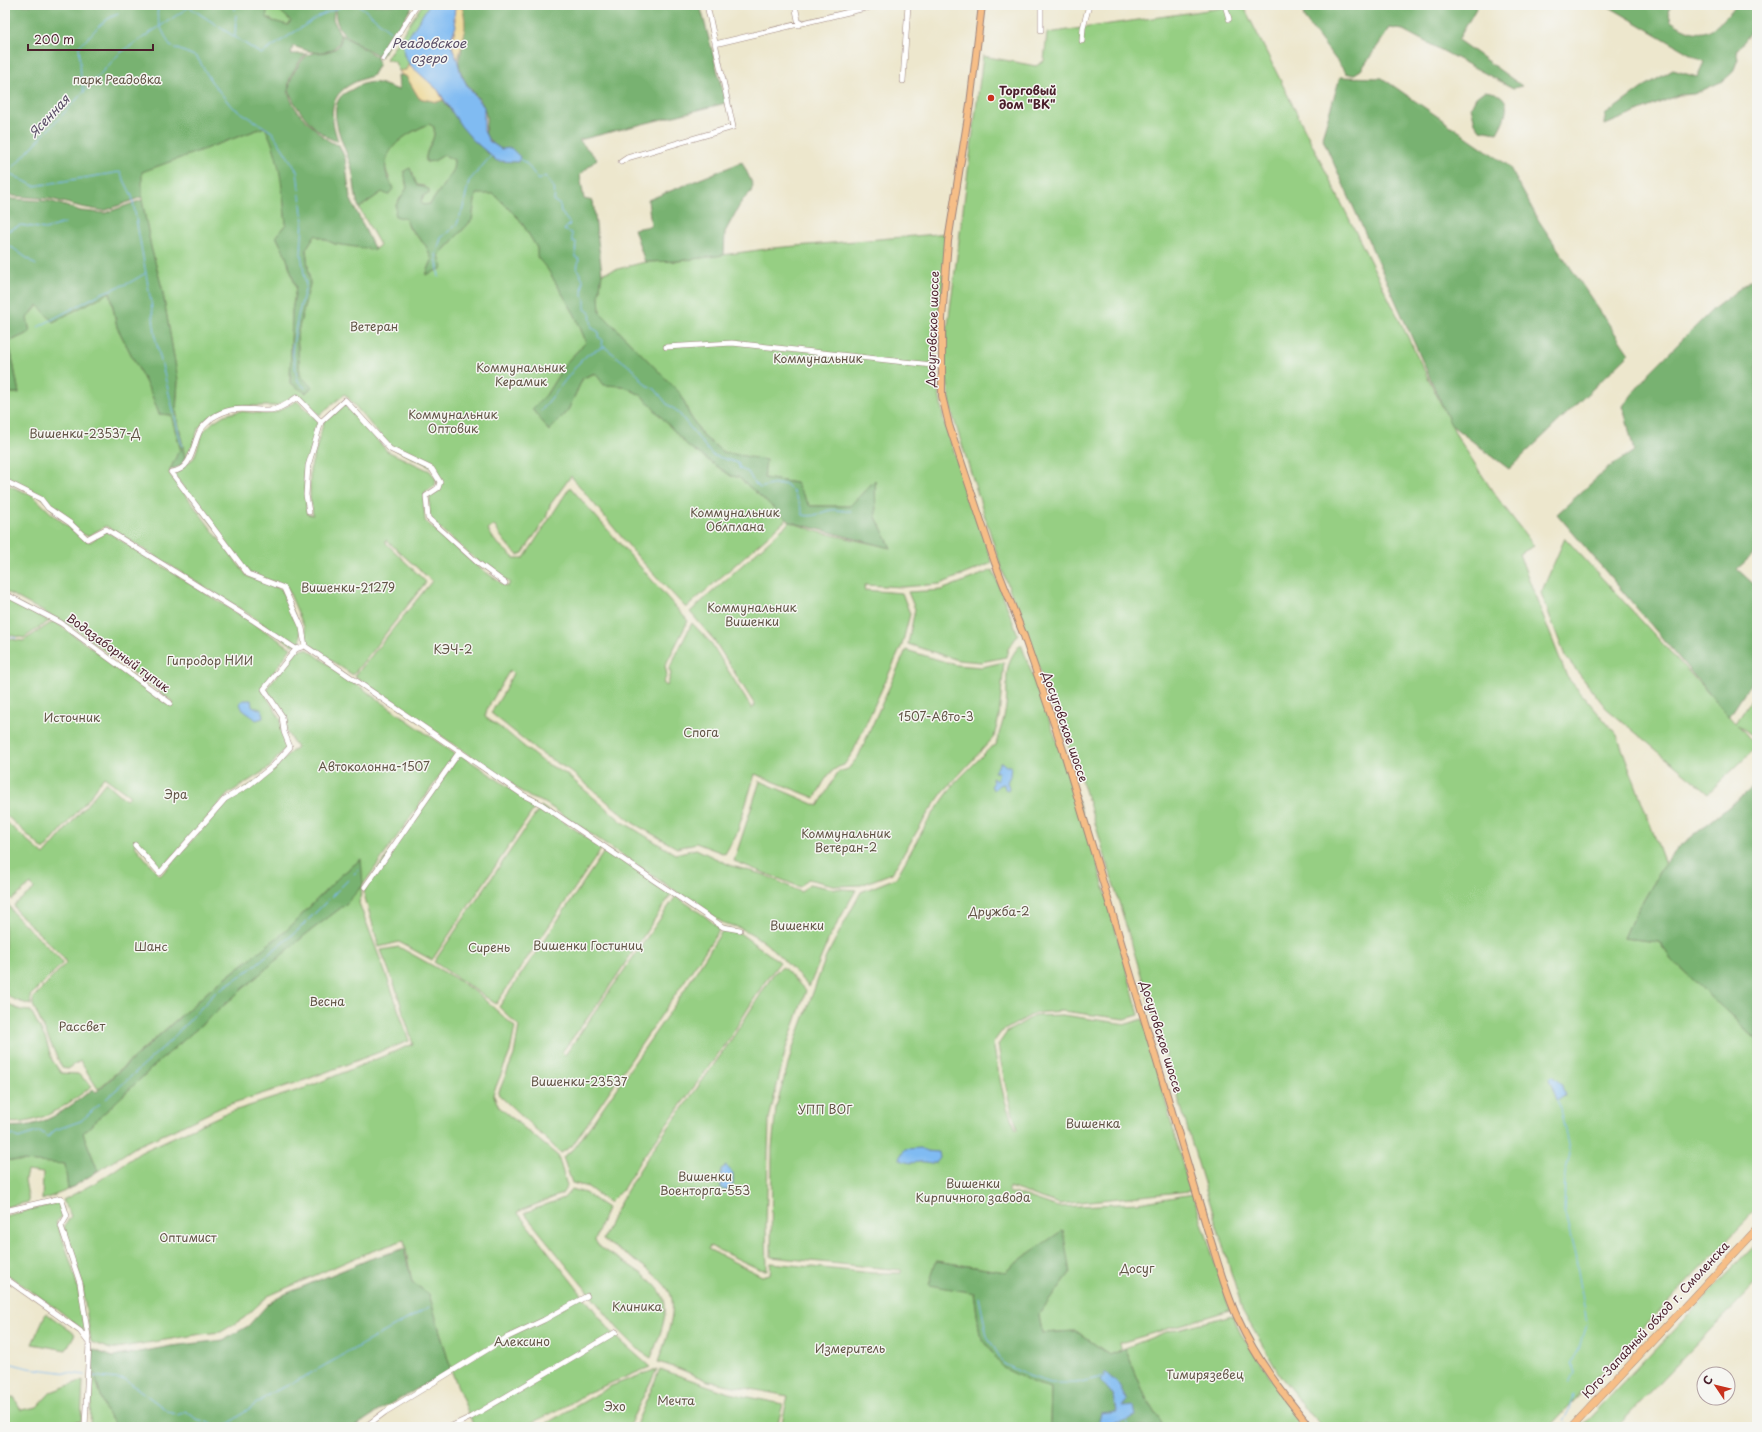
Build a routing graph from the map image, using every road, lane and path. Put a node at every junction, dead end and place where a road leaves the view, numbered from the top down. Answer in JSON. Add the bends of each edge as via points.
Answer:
{"nodes":[{"id":1,"x":417,"y":5,"type":"edge"},
{"id":2,"x":707,"y":5,"type":"edge"},
{"id":3,"x":795,"y":5,"type":"edge"},
{"id":4,"x":878,"y":5,"type":"edge"},
{"id":5,"x":908,"y":5,"type":"edge"},
{"id":6,"x":982,"y":5,"type":"edge"},
{"id":7,"x":1041,"y":5,"type":"edge"},
{"id":8,"x":1089,"y":5,"type":"edge"},
{"id":9,"x":1225,"y":5,"type":"edge"},
{"id":10,"x":1229,"y":19,"type":"dead end"},
{"id":11,"x":799,"y":25,"type":"junction"},
{"id":12,"x":1041,"y":30,"type":"dead end"},
{"id":13,"x":1082,"y":41,"type":"dead end"},
{"id":14,"x":715,"y":44,"type":"junction"},
{"id":15,"x":384,"y":59,"type":"dead end"},
{"id":16,"x":902,"y":81,"type":"dead end"},
{"id":17,"x":621,"y":162,"type":"dead end"},
{"id":18,"x":666,"y":347,"type":"dead end"},
{"id":19,"x":941,"y":366,"type":"junction"},
{"id":20,"x":321,"y":422,"type":"junction"},
{"id":21,"x":5,"y":481,"type":"edge"},
{"id":22,"x":309,"y":512,"type":"dead end"},
{"id":23,"x":505,"y":583,"type":"dead end"},
{"id":24,"x":5,"y":594,"type":"edge"},
{"id":25,"x":305,"y":646,"type":"junction"},
{"id":26,"x":296,"y":649,"type":"junction"},
{"id":27,"x":170,"y":703,"type":"dead end"},
{"id":28,"x":460,"y":751,"type":"junction"},
{"id":29,"x":135,"y":845,"type":"dead end"},
{"id":30,"x":365,"y":886,"type":"dead end"},
{"id":31,"x":740,"y":930,"type":"dead end"},
{"id":32,"x":5,"y":1211,"type":"edge"},
{"id":33,"x":1757,"y":1229,"type":"edge"},
{"id":34,"x":5,"y":1278,"type":"edge"},
{"id":35,"x":587,"y":1296,"type":"dead end"},
{"id":36,"x":616,"y":1332,"type":"dead end"},
{"id":37,"x":89,"y":1343,"type":"junction"},
{"id":38,"x":85,"y":1426,"type":"edge"},
{"id":39,"x":73,"y":1427,"type":"edge"},
{"id":40,"x":365,"y":1427,"type":"edge"},
{"id":41,"x":450,"y":1427,"type":"edge"},
{"id":42,"x":1310,"y":1427,"type":"edge"},
{"id":43,"x":1572,"y":1427,"type":"edge"}],
"edges":[{"from":1,"to":15,"type":"street"},
{"from":2,"to":14,"type":"street"},
{"from":3,"to":11,"type":"street"},
{"from":4,"to":11,"type":"street"},
{"from":5,"to":16,"type":"street"},
{"from":6,"to":19,"type":"main road","name":"Досуговское шоссе","via":[[970,104],[948,241]]},
{"from":7,"to":12,"type":"street"},
{"from":8,"to":13,"type":"street"},
{"from":9,"to":10,"type":"street"},
{"from":11,"to":14,"type":"street"},
{"from":14,"to":17,"type":"street","via":[[733,127],[627,158]]},
{"from":18,"to":19,"type":"street","via":[[732,343]]},
{"from":19,"to":42,"type":"main road","name":"Досуговское шоссе","via":[[942,396],[949,425],[995,564],[1024,636],[1064,756],[1209,1235],[1235,1312],[1262,1362]]},
{"from":20,"to":22,"type":"street","via":[[308,466],[306,495]]},
{"from":20,"to":23,"type":"street","via":[[345,400],[390,449],[432,469],[440,482],[438,488],[426,496],[428,518],[478,563]]},
{"from":20,"to":25,"type":"street","via":[[297,397],[277,408],[267,410],[240,408],[223,411],[201,430],[192,456],[182,467],[171,472],[248,574],[284,588],[302,628]]},
{"from":21,"to":26,"type":"street","via":[[41,499],[48,508],[87,539],[106,529]]},
{"from":24,"to":27,"type":"street","name":"Водазаборный тупик","via":[[76,633]]},
{"from":25,"to":26,"type":"street"},
{"from":25,"to":28,"type":"street"},
{"from":26,"to":29,"type":"street","via":[[264,689],[282,716],[284,732],[290,747],[273,766],[249,785],[225,799],[160,873]]},
{"from":28,"to":30,"type":"street"},
{"from":28,"to":31,"type":"street","via":[[723,927]]},
{"from":32,"to":37,"type":"street","via":[[60,1198],[67,1216],[61,1226],[80,1283]]},
{"from":33,"to":43,"type":"highway","name":"Юго-Западный обход г. Смоленска"},
{"from":34,"to":37,"type":"street","via":[[80,1331]]},
{"from":35,"to":40,"type":"street","via":[[508,1337],[385,1412]]},
{"from":36,"to":41,"type":"street"},
{"from":37,"to":38,"type":"street"},
{"from":38,"to":39,"type":"street"}]}
